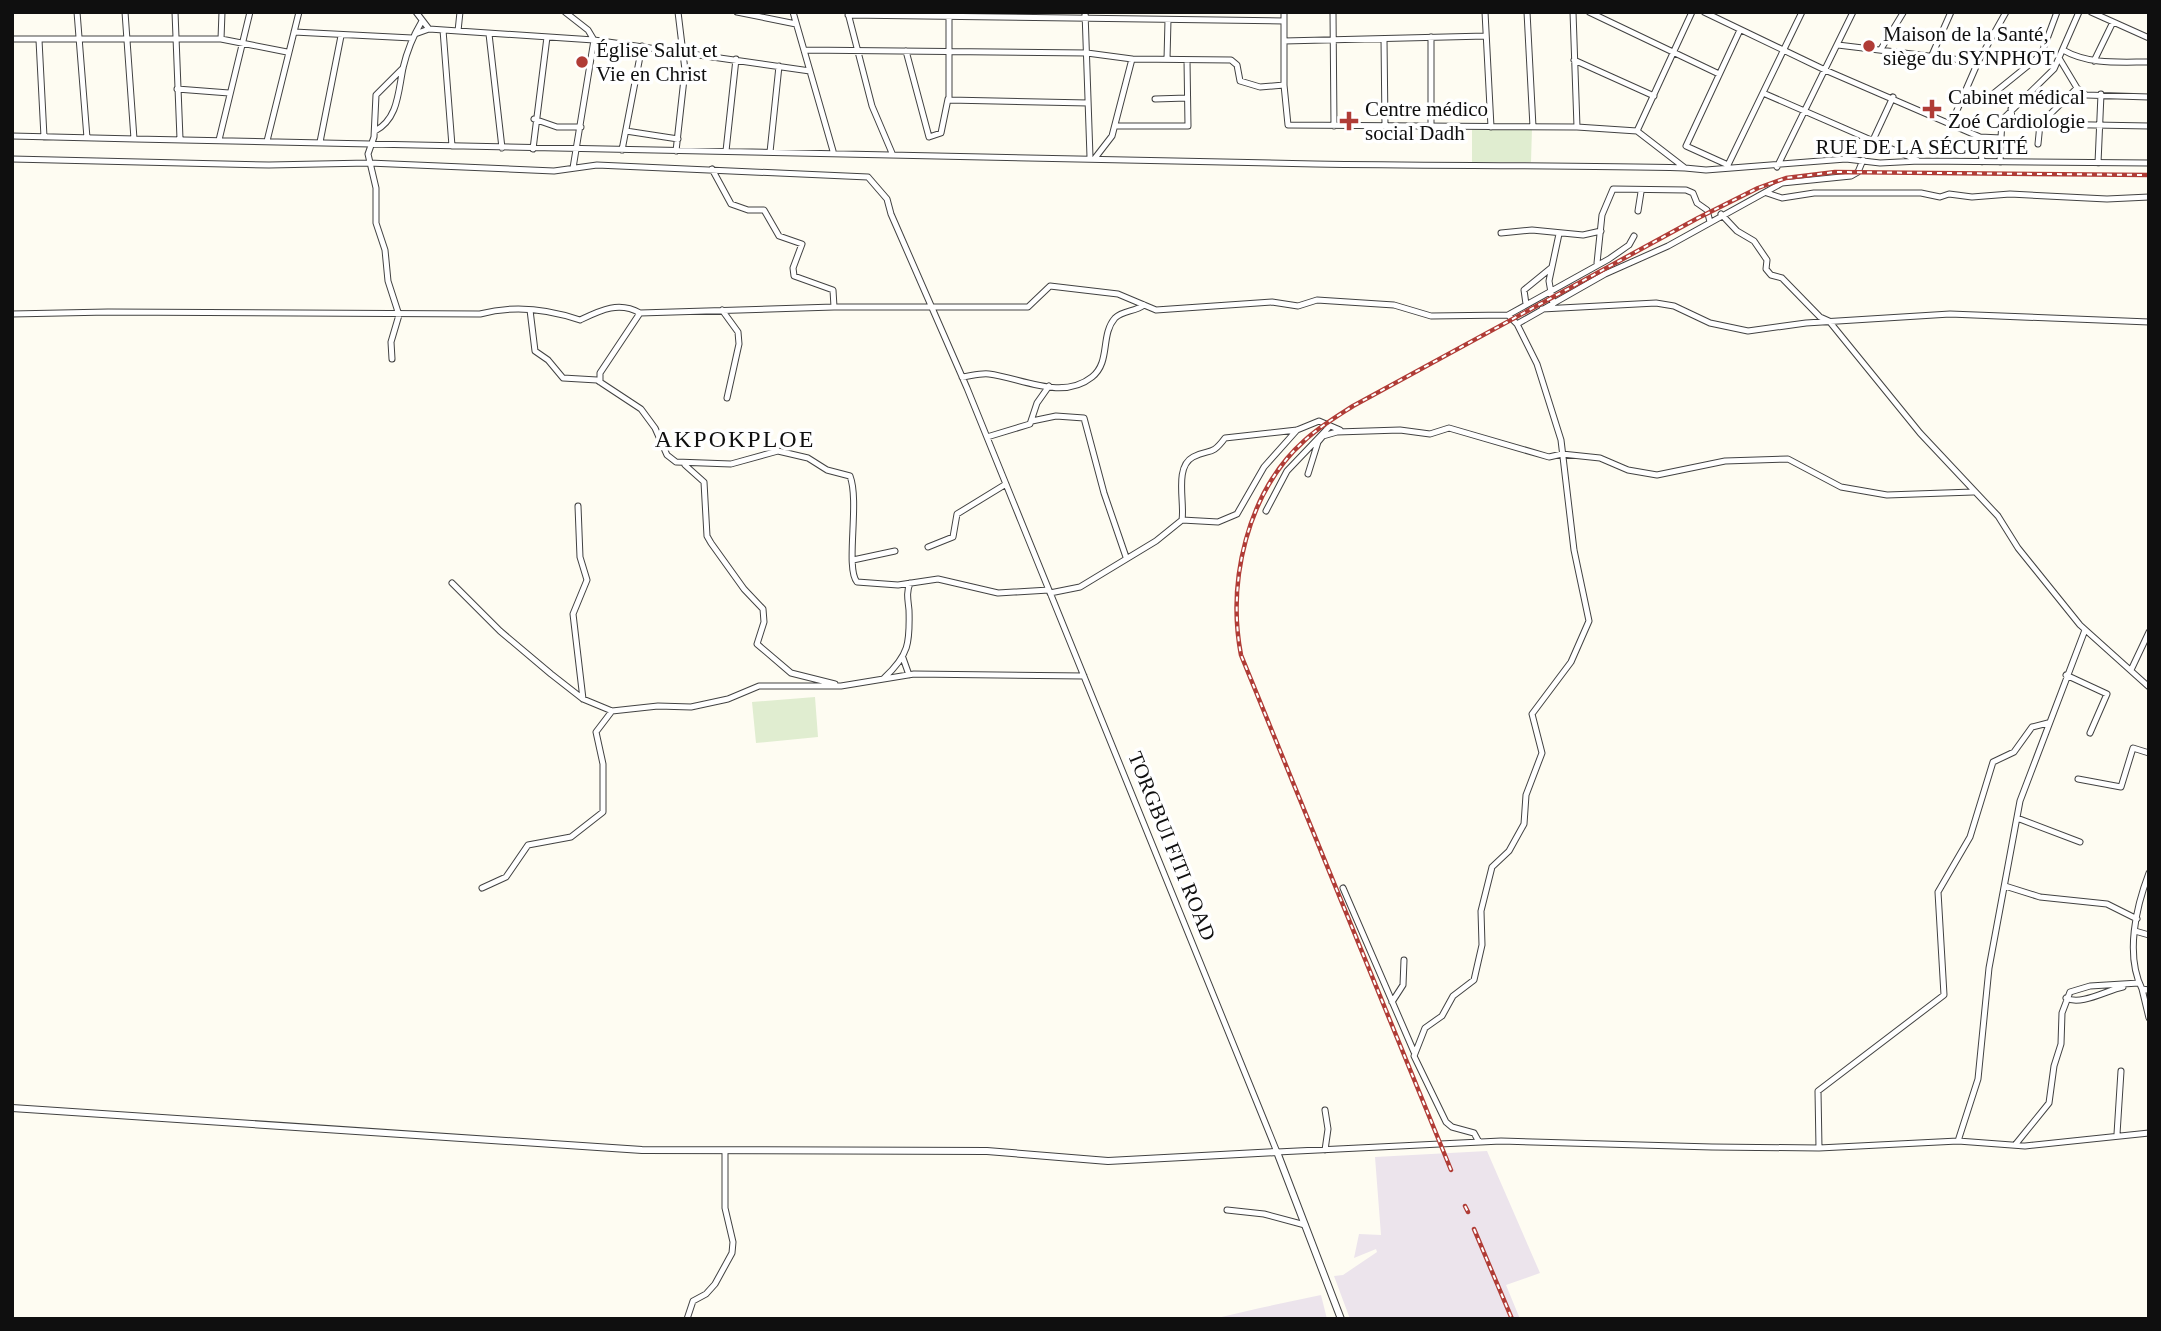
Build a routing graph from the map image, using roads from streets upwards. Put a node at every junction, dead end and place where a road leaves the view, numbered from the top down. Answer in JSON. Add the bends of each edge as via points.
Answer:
{"nodes":[{"id":1,"x":77,"y":12,"type":"edge"},
{"id":2,"x":125,"y":12,"type":"edge"},
{"id":3,"x":175,"y":12,"type":"edge"},
{"id":4,"x":222,"y":12,"type":"edge"},
{"id":5,"x":250,"y":12,"type":"edge"},
{"id":6,"x":299,"y":12,"type":"edge"},
{"id":7,"x":416,"y":12,"type":"edge"},
{"id":8,"x":460,"y":12,"type":"edge"},
{"id":9,"x":565,"y":12,"type":"edge"},
{"id":10,"x":678,"y":12,"type":"edge"},
{"id":11,"x":737,"y":12,"type":"edge"},
{"id":12,"x":793,"y":12,"type":"edge"},
{"id":13,"x":1239,"y":12,"type":"edge"},
{"id":14,"x":1284,"y":12,"type":"edge"},
{"id":15,"x":1333,"y":12,"type":"edge"},
{"id":16,"x":1485,"y":12,"type":"edge"},
{"id":17,"x":1527,"y":12,"type":"edge"},
{"id":18,"x":1573,"y":12,"type":"edge"},
{"id":19,"x":1589,"y":12,"type":"edge"},
{"id":20,"x":1692,"y":12,"type":"edge"},
{"id":21,"x":1704,"y":12,"type":"edge"},
{"id":22,"x":1802,"y":12,"type":"edge"},
{"id":23,"x":1853,"y":12,"type":"edge"},
{"id":24,"x":1951,"y":12,"type":"edge"},
{"id":25,"x":2006,"y":12,"type":"edge"},
{"id":26,"x":2057,"y":12,"type":"edge"},
{"id":27,"x":2080,"y":12,"type":"edge"},
{"id":28,"x":2091,"y":12,"type":"edge"},
{"id":29,"x":1903,"y":13,"type":"edge"},
{"id":30,"x":848,"y":14,"type":"edge"},
{"id":31,"x":988,"y":15,"type":"edge"},
{"id":32,"x":1085,"y":16,"type":"edge"},
{"id":33,"x":1122,"y":16,"type":"edge"},
{"id":34,"x":949,"y":17,"type":"junction"},
{"id":35,"x":1168,"y":20,"type":"junction"},
{"id":36,"x":1236,"y":20,"type":"junction"},
{"id":37,"x":422,"y":21,"type":"junction"},
{"id":38,"x":1284,"y":21,"type":"junction"},
{"id":39,"x":2113,"y":22,"type":"junction"},
{"id":40,"x":796,"y":23,"type":"junction"},
{"id":41,"x":429,"y":29,"type":"junction"},
{"id":42,"x":443,"y":30,"type":"junction"},
{"id":43,"x":1740,"y":30,"type":"junction"},
{"id":44,"x":458,"y":31,"type":"junction"},
{"id":45,"x":294,"y":32,"type":"junction"},
{"id":46,"x":489,"y":34,"type":"junction"},
{"id":47,"x":341,"y":36,"type":"junction"},
{"id":48,"x":413,"y":36,"type":"junction"},
{"id":49,"x":1486,"y":36,"type":"junction"},
{"id":50,"x":547,"y":37,"type":"junction"},
{"id":51,"x":1431,"y":37,"type":"junction"},
{"id":52,"x":176,"y":38,"type":"junction"},
{"id":53,"x":2149,"y":38,"type":"edge"},
{"id":54,"x":12,"y":39,"type":"edge"},
{"id":55,"x":126,"y":39,"type":"junction"},
{"id":56,"x":221,"y":39,"type":"junction"},
{"id":57,"x":1384,"y":39,"type":"junction"},
{"id":58,"x":39,"y":40,"type":"junction"},
{"id":59,"x":77,"y":40,"type":"junction"},
{"id":60,"x":594,"y":40,"type":"junction"},
{"id":61,"x":1333,"y":40,"type":"junction"},
{"id":62,"x":1284,"y":41,"type":"junction"},
{"id":63,"x":243,"y":42,"type":"junction"},
{"id":64,"x":1838,"y":45,"type":"junction"},
{"id":65,"x":642,"y":46,"type":"junction"},
{"id":66,"x":858,"y":49,"type":"junction"},
{"id":67,"x":1881,"y":49,"type":"junction"},
{"id":68,"x":804,"y":50,"type":"junction"},
{"id":69,"x":1784,"y":50,"type":"junction"},
{"id":70,"x":2063,"y":50,"type":"junction"},
{"id":71,"x":684,"y":51,"type":"junction"},
{"id":72,"x":906,"y":51,"type":"junction"},
{"id":73,"x":949,"y":51,"type":"junction"},
{"id":74,"x":287,"y":52,"type":"junction"},
{"id":75,"x":1087,"y":53,"type":"junction"},
{"id":76,"x":1674,"y":53,"type":"junction"},
{"id":77,"x":1932,"y":55,"type":"junction"},
{"id":78,"x":2059,"y":58,"type":"junction"},
{"id":79,"x":736,"y":59,"type":"junction"},
{"id":80,"x":1132,"y":59,"type":"junction"},
{"id":81,"x":1167,"y":60,"type":"junction"},
{"id":82,"x":1187,"y":60,"type":"junction"},
{"id":83,"x":1574,"y":60,"type":"junction"},
{"id":84,"x":2094,"y":61,"type":"junction"},
{"id":85,"x":1978,"y":62,"type":"junction"},
{"id":86,"x":2149,"y":62,"type":"edge"},
{"id":87,"x":779,"y":66,"type":"junction"},
{"id":88,"x":403,"y":68,"type":"junction"},
{"id":89,"x":1825,"y":70,"type":"junction"},
{"id":90,"x":810,"y":71,"type":"junction"},
{"id":91,"x":1719,"y":74,"type":"junction"},
{"id":92,"x":1284,"y":85,"type":"junction"},
{"id":93,"x":2077,"y":88,"type":"junction"},
{"id":94,"x":177,"y":89,"type":"junction"},
{"id":95,"x":229,"y":93,"type":"junction"},
{"id":96,"x":1763,"y":93,"type":"junction"},
{"id":97,"x":2101,"y":94,"type":"junction"},
{"id":98,"x":1654,"y":96,"type":"junction"},
{"id":99,"x":1893,"y":97,"type":"junction"},
{"id":100,"x":2149,"y":97,"type":"edge"},
{"id":101,"x":1187,"y":98,"type":"junction"},
{"id":102,"x":1988,"y":98,"type":"dead end"},
{"id":103,"x":948,"y":99,"type":"junction"},
{"id":104,"x":1155,"y":99,"type":"dead end"},
{"id":105,"x":1088,"y":103,"type":"junction"},
{"id":106,"x":2011,"y":109,"type":"junction"},
{"id":107,"x":1802,"y":111,"type":"junction"},
{"id":108,"x":534,"y":119,"type":"junction"},
{"id":109,"x":1951,"y":124,"type":"junction"},
{"id":110,"x":2040,"y":124,"type":"junction"},
{"id":111,"x":2100,"y":124,"type":"junction"},
{"id":112,"x":1116,"y":126,"type":"junction"},
{"id":113,"x":1334,"y":126,"type":"junction"},
{"id":114,"x":1385,"y":126,"type":"junction"},
{"id":115,"x":1431,"y":126,"type":"junction"},
{"id":116,"x":581,"y":127,"type":"junction"},
{"id":117,"x":1490,"y":127,"type":"junction"},
{"id":118,"x":1533,"y":127,"type":"junction"},
{"id":119,"x":1577,"y":127,"type":"junction"},
{"id":120,"x":2149,"y":127,"type":"edge"},
{"id":121,"x":375,"y":131,"type":"junction"},
{"id":122,"x":626,"y":131,"type":"junction"},
{"id":123,"x":1637,"y":131,"type":"junction"},
{"id":124,"x":12,"y":136,"type":"edge"},
{"id":125,"x":44,"y":137,"type":"junction"},
{"id":126,"x":1980,"y":137,"type":"junction"},
{"id":127,"x":87,"y":138,"type":"junction"},
{"id":128,"x":2001,"y":138,"type":"junction"},
{"id":129,"x":134,"y":139,"type":"junction"},
{"id":130,"x":180,"y":139,"type":"junction"},
{"id":131,"x":678,"y":139,"type":"junction"},
{"id":132,"x":219,"y":140,"type":"junction"},
{"id":133,"x":1873,"y":140,"type":"junction"},
{"id":134,"x":267,"y":141,"type":"junction"},
{"id":135,"x":320,"y":142,"type":"junction"},
{"id":136,"x":373,"y":143,"type":"junction"},
{"id":137,"x":2038,"y":144,"type":"dead end"},
{"id":138,"x":452,"y":146,"type":"junction"},
{"id":139,"x":502,"y":148,"type":"junction"},
{"id":140,"x":533,"y":149,"type":"junction"},
{"id":141,"x":622,"y":149,"type":"junction"},
{"id":142,"x":577,"y":150,"type":"junction"},
{"id":143,"x":676,"y":151,"type":"junction"},
{"id":144,"x":726,"y":151,"type":"junction"},
{"id":145,"x":833,"y":151,"type":"junction"},
{"id":146,"x":770,"y":152,"type":"junction"},
{"id":147,"x":892,"y":153,"type":"junction"},
{"id":148,"x":1093,"y":157,"type":"junction"},
{"id":149,"x":12,"y":159,"type":"edge"},
{"id":150,"x":1863,"y":160,"type":"junction"},
{"id":151,"x":1919,"y":161,"type":"junction"},
{"id":152,"x":1982,"y":162,"type":"junction"},
{"id":153,"x":369,"y":163,"type":"junction"},
{"id":154,"x":2000,"y":163,"type":"junction"},
{"id":155,"x":2098,"y":163,"type":"junction"},
{"id":156,"x":2149,"y":163,"type":"edge"},
{"id":157,"x":1727,"y":167,"type":"junction"},
{"id":158,"x":1777,"y":167,"type":"junction"},
{"id":159,"x":573,"y":168,"type":"junction"},
{"id":160,"x":1685,"y":168,"type":"junction"},
{"id":161,"x":712,"y":169,"type":"junction"},
{"id":162,"x":1642,"y":191,"type":"junction"},
{"id":163,"x":1767,"y":193,"type":"junction"},
{"id":164,"x":2149,"y":197,"type":"edge"},
{"id":165,"x":1639,"y":211,"type":"dead end"},
{"id":166,"x":1721,"y":214,"type":"junction"},
{"id":167,"x":1710,"y":222,"type":"junction"},
{"id":168,"x":1601,"y":231,"type":"junction"},
{"id":169,"x":1501,"y":233,"type":"dead end"},
{"id":170,"x":1559,"y":234,"type":"junction"},
{"id":171,"x":1634,"y":236,"type":"dead end"},
{"id":172,"x":1597,"y":263,"type":"junction"},
{"id":173,"x":1551,"y":268,"type":"junction"},
{"id":174,"x":1550,"y":291,"type":"junction"},
{"id":175,"x":1526,"y":304,"type":"junction"},
{"id":176,"x":1553,"y":304,"type":"junction"},
{"id":177,"x":1144,"y":305,"type":"junction"},
{"id":178,"x":834,"y":307,"type":"junction"},
{"id":179,"x":933,"y":308,"type":"junction"},
{"id":180,"x":1542,"y":309,"type":"junction"},
{"id":181,"x":530,"y":310,"type":"junction"},
{"id":182,"x":722,"y":310,"type":"junction"},
{"id":183,"x":640,"y":313,"type":"junction"},
{"id":184,"x":12,"y":314,"type":"edge"},
{"id":185,"x":399,"y":315,"type":"junction"},
{"id":186,"x":1507,"y":315,"type":"junction"},
{"id":187,"x":1829,"y":321,"type":"junction"},
{"id":188,"x":2149,"y":322,"type":"edge"},
{"id":189,"x":1517,"y":324,"type":"junction"},
{"id":190,"x":392,"y":359,"type":"dead end"},
{"id":191,"x":962,"y":377,"type":"junction"},
{"id":192,"x":600,"y":382,"type":"junction"},
{"id":193,"x":1049,"y":386,"type":"junction"},
{"id":194,"x":727,"y":398,"type":"dead end"},
{"id":195,"x":1032,"y":421,"type":"junction"},
{"id":196,"x":1329,"y":427,"type":"junction"},
{"id":197,"x":1297,"y":430,"type":"junction"},
{"id":198,"x":1343,"y":432,"type":"junction"},
{"id":199,"x":987,"y":437,"type":"junction"},
{"id":200,"x":1562,"y":454,"type":"junction"},
{"id":201,"x":682,"y":463,"type":"junction"},
{"id":202,"x":1308,"y":474,"type":"dead end"},
{"id":203,"x":1006,"y":484,"type":"junction"},
{"id":204,"x":1973,"y":492,"type":"junction"},
{"id":205,"x":578,"y":506,"type":"dead end"},
{"id":206,"x":1266,"y":511,"type":"dead end"},
{"id":207,"x":1182,"y":520,"type":"junction"},
{"id":208,"x":928,"y":547,"type":"dead end"},
{"id":209,"x":895,"y":551,"type":"dead end"},
{"id":210,"x":1126,"y":557,"type":"junction"},
{"id":211,"x":853,"y":560,"type":"junction"},
{"id":212,"x":452,"y":583,"type":"dead end"},
{"id":213,"x":910,"y":583,"type":"junction"},
{"id":214,"x":898,"y":585,"type":"junction"},
{"id":215,"x":1049,"y":592,"type":"junction"},
{"id":216,"x":907,"y":593,"type":"junction"},
{"id":217,"x":2085,"y":630,"type":"junction"},
{"id":218,"x":2149,"y":632,"type":"edge"},
{"id":219,"x":903,"y":658,"type":"junction"},
{"id":220,"x":2131,"y":670,"type":"junction"},
{"id":221,"x":909,"y":675,"type":"junction"},
{"id":222,"x":2066,"y":675,"type":"junction"},
{"id":223,"x":1084,"y":676,"type":"junction"},
{"id":224,"x":881,"y":680,"type":"junction"},
{"id":225,"x":841,"y":686,"type":"junction"},
{"id":226,"x":2149,"y":687,"type":"edge"},
{"id":227,"x":583,"y":699,"type":"junction"},
{"id":228,"x":612,"y":711,"type":"junction"},
{"id":229,"x":2048,"y":723,"type":"junction"},
{"id":230,"x":2090,"y":733,"type":"dead end"},
{"id":231,"x":2149,"y":752,"type":"edge"},
{"id":232,"x":2078,"y":779,"type":"dead end"},
{"id":233,"x":2017,"y":818,"type":"junction"},
{"id":234,"x":2080,"y":842,"type":"dead end"},
{"id":235,"x":2149,"y":873,"type":"edge"},
{"id":236,"x":2005,"y":886,"type":"junction"},
{"id":237,"x":482,"y":888,"type":"dead end"},
{"id":238,"x":1343,"y":888,"type":"dead end"},
{"id":239,"x":2137,"y":919,"type":"junction"},
{"id":240,"x":2135,"y":931,"type":"junction"},
{"id":241,"x":2149,"y":935,"type":"edge"},
{"id":242,"x":1404,"y":960,"type":"dead end"},
{"id":243,"x":2131,"y":984,"type":"junction"},
{"id":244,"x":2143,"y":987,"type":"edge"},
{"id":245,"x":2066,"y":998,"type":"junction"},
{"id":246,"x":1392,"y":1003,"type":"junction"},
{"id":247,"x":2149,"y":1018,"type":"edge"},
{"id":248,"x":1414,"y":1054,"type":"junction"},
{"id":249,"x":2121,"y":1071,"type":"dead end"},
{"id":250,"x":12,"y":1108,"type":"edge"},
{"id":251,"x":1325,"y":1110,"type":"dead end"},
{"id":252,"x":2149,"y":1133,"type":"edge"},
{"id":253,"x":2118,"y":1134,"type":"junction"},
{"id":254,"x":1958,"y":1141,"type":"junction"},
{"id":255,"x":1479,"y":1142,"type":"junction"},
{"id":256,"x":2015,"y":1145,"type":"junction"},
{"id":257,"x":1819,"y":1148,"type":"junction"},
{"id":258,"x":725,"y":1150,"type":"junction"},
{"id":259,"x":1325,"y":1150,"type":"junction"},
{"id":260,"x":1277,"y":1152,"type":"junction"},
{"id":261,"x":1227,"y":1210,"type":"dead end"},
{"id":262,"x":1305,"y":1225,"type":"junction"},
{"id":263,"x":687,"y":1319,"type":"edge"},
{"id":264,"x":1341,"y":1319,"type":"edge"}],
"edges":[{"from":1,"to":59,"type":"street"},
{"from":2,"to":55,"type":"street"},
{"from":3,"to":52,"type":"street"},
{"from":4,"to":56,"type":"street"},
{"from":5,"to":63,"type":"street"},
{"from":6,"to":45,"type":"street"},
{"from":7,"to":37,"type":"street"},
{"from":8,"to":44,"type":"street"},
{"from":9,"to":60,"type":"street"},
{"from":10,"to":71,"type":"street"},
{"from":11,"to":40,"type":"street"},
{"from":12,"to":40,"type":"street"},
{"from":13,"to":36,"type":"street"},
{"from":14,"to":38,"type":"street"},
{"from":15,"to":61,"type":"street"},
{"from":16,"to":49,"type":"street"},
{"from":17,"to":118,"type":"street"},
{"from":18,"to":83,"type":"street"},
{"from":19,"to":76,"type":"street"},
{"from":20,"to":76,"type":"street"},
{"from":21,"to":43,"type":"street"},
{"from":22,"to":69,"type":"street"},
{"from":23,"to":64,"type":"street"},
{"from":24,"to":77,"type":"street"},
{"from":25,"to":85,"type":"street"},
{"from":26,"to":102,"type":"street","via":[[2041,55]]},
{"from":27,"to":70,"type":"street"},
{"from":28,"to":39,"type":"street"},
{"from":29,"to":67,"type":"street"},
{"from":30,"to":34,"type":"street"},
{"from":30,"to":66,"type":"street"},
{"from":31,"to":32,"type":"street"},
{"from":31,"to":34,"type":"street"},
{"from":32,"to":33,"type":"street"},
{"from":32,"to":75,"type":"street"},
{"from":33,"to":35,"type":"street"},
{"from":34,"to":73,"type":"street"},
{"from":35,"to":36,"type":"street"},
{"from":35,"to":81,"type":"street"},
{"from":36,"to":38,"type":"street"},
{"from":37,"to":41,"type":"street"},
{"from":37,"to":48,"type":"street"},
{"from":38,"to":62,"type":"street"},
{"from":39,"to":53,"type":"street"},
{"from":39,"to":84,"type":"street"},
{"from":40,"to":68,"type":"street"},
{"from":41,"to":42,"type":"street"},
{"from":41,"to":48,"type":"street"},
{"from":42,"to":44,"type":"street"},
{"from":42,"to":138,"type":"street"},
{"from":43,"to":69,"type":"street"},
{"from":43,"to":91,"type":"street"},
{"from":44,"to":46,"type":"street"},
{"from":45,"to":47,"type":"street"},
{"from":45,"to":74,"type":"street"},
{"from":46,"to":50,"type":"street"},
{"from":46,"to":139,"type":"street"},
{"from":47,"to":48,"type":"street"},
{"from":47,"to":135,"type":"street"},
{"from":48,"to":88,"type":"street"},
{"from":49,"to":51,"type":"street"},
{"from":49,"to":117,"type":"street"},
{"from":50,"to":60,"type":"street"},
{"from":50,"to":108,"type":"street"},
{"from":51,"to":57,"type":"street"},
{"from":51,"to":115,"type":"street"},
{"from":52,"to":55,"type":"street"},
{"from":52,"to":56,"type":"street"},
{"from":52,"to":94,"type":"street"},
{"from":54,"to":58,"type":"street"},
{"from":55,"to":59,"type":"street"},
{"from":55,"to":129,"type":"street"},
{"from":56,"to":63,"type":"street"},
{"from":57,"to":61,"type":"street"},
{"from":57,"to":114,"type":"street"},
{"from":58,"to":59,"type":"street"},
{"from":58,"to":125,"type":"street"},
{"from":59,"to":127,"type":"street"},
{"from":60,"to":65,"type":"street"},
{"from":60,"to":116,"type":"street"},
{"from":61,"to":62,"type":"street"},
{"from":61,"to":113,"type":"street"},
{"from":62,"to":92,"type":"street"},
{"from":63,"to":74,"type":"street"},
{"from":63,"to":95,"type":"street"},
{"from":64,"to":67,"type":"street"},
{"from":64,"to":89,"type":"street"},
{"from":65,"to":71,"type":"street"},
{"from":65,"to":122,"type":"street"},
{"from":66,"to":68,"type":"street"},
{"from":66,"to":72,"type":"street"},
{"from":66,"to":147,"type":"street","via":[[872,106]]},
{"from":67,"to":77,"type":"street"},
{"from":68,"to":90,"type":"street"},
{"from":69,"to":89,"type":"street"},
{"from":69,"to":96,"type":"street"},
{"from":70,"to":78,"type":"street"},
{"from":70,"to":84,"type":"street"},
{"from":71,"to":79,"type":"street"},
{"from":71,"to":131,"type":"street"},
{"from":72,"to":73,"type":"street"},
{"from":72,"to":103,"type":"street","via":[[929,137],[941,133]]},
{"from":73,"to":75,"type":"street"},
{"from":73,"to":103,"type":"street"},
{"from":74,"to":134,"type":"street"},
{"from":75,"to":80,"type":"street"},
{"from":75,"to":105,"type":"street"},
{"from":76,"to":91,"type":"street"},
{"from":76,"to":98,"type":"street"},
{"from":77,"to":85,"type":"street"},
{"from":78,"to":93,"type":"street"},
{"from":78,"to":106,"type":"street","via":[[2050,74]]},
{"from":79,"to":87,"type":"street"},
{"from":79,"to":144,"type":"street"},
{"from":80,"to":81,"type":"street"},
{"from":80,"to":112,"type":"street"},
{"from":81,"to":82,"type":"street"},
{"from":82,"to":92,"type":"street","via":[[1231,60],[1237,65],[1240,81],[1260,87]]},
{"from":82,"to":101,"type":"street"},
{"from":83,"to":98,"type":"street"},
{"from":83,"to":119,"type":"street"},
{"from":84,"to":86,"type":"street"},
{"from":85,"to":109,"type":"street"},
{"from":87,"to":90,"type":"street"},
{"from":87,"to":146,"type":"street"},
{"from":88,"to":121,"type":"street","via":[[398,102],[386,126]]},
{"from":88,"to":121,"type":"street","via":[[376,95]]},
{"from":89,"to":99,"type":"street"},
{"from":89,"to":107,"type":"street"},
{"from":90,"to":145,"type":"street"},
{"from":91,"to":157,"type":"street","via":[[1686,146]]},
{"from":92,"to":113,"type":"street","via":[[1288,125]]},
{"from":93,"to":97,"type":"street","via":[[2086,94]]},
{"from":93,"to":110,"type":"street"},
{"from":94,"to":95,"type":"street"},
{"from":94,"to":130,"type":"street"},
{"from":95,"to":132,"type":"street"},
{"from":96,"to":107,"type":"street"},
{"from":96,"to":157,"type":"street"},
{"from":97,"to":100,"type":"street"},
{"from":97,"to":111,"type":"street"},
{"from":98,"to":123,"type":"street"},
{"from":99,"to":109,"type":"street"},
{"from":99,"to":133,"type":"street"},
{"from":101,"to":104,"type":"street"},
{"from":101,"to":112,"type":"street","via":[[1186,127]]},
{"from":103,"to":105,"type":"street"},
{"from":105,"to":148,"type":"street"},
{"from":106,"to":110,"type":"street","via":[[2012,119]]},
{"from":106,"to":128,"type":"street","via":[[2002,120]]},
{"from":107,"to":133,"type":"street"},
{"from":107,"to":158,"type":"street"},
{"from":108,"to":116,"type":"street","via":[[557,127]]},
{"from":108,"to":140,"type":"street"},
{"from":109,"to":126,"type":"street"},
{"from":110,"to":111,"type":"street"},
{"from":110,"to":137,"type":"street"},
{"from":111,"to":120,"type":"street"},
{"from":111,"to":155,"type":"street"},
{"from":112,"to":148,"type":"street","via":[[1110,141]]},
{"from":113,"to":114,"type":"street"},
{"from":114,"to":115,"type":"street"},
{"from":115,"to":117,"type":"street"},
{"from":116,"to":142,"type":"street"},
{"from":117,"to":118,"type":"street"},
{"from":118,"to":119,"type":"street"},
{"from":119,"to":123,"type":"street"},
{"from":121,"to":136,"type":"street"},
{"from":122,"to":131,"type":"street"},
{"from":122,"to":141,"type":"street"},
{"from":123,"to":160,"type":"street"},
{"from":124,"to":125,"type":"street","name":"RUE DE LA SÉCURITÉ"},
{"from":125,"to":127,"type":"street","name":"RUE DE LA SÉCURITÉ"},
{"from":126,"to":128,"type":"street"},
{"from":126,"to":152,"type":"street"},
{"from":127,"to":129,"type":"street","name":"RUE DE LA SÉCURITÉ"},
{"from":128,"to":154,"type":"street"},
{"from":129,"to":130,"type":"street","name":"RUE DE LA SÉCURITÉ"},
{"from":130,"to":132,"type":"street","name":"RUE DE LA SÉCURITÉ"},
{"from":131,"to":143,"type":"street"},
{"from":132,"to":134,"type":"street","name":"RUE DE LA SÉCURITÉ"},
{"from":133,"to":151,"type":"street"},
{"from":134,"to":135,"type":"street","name":"RUE DE LA SÉCURITÉ"},
{"from":135,"to":136,"type":"street","name":"RUE DE LA SÉCURITÉ"},
{"from":136,"to":138,"type":"street","name":"RUE DE LA SÉCURITÉ"},
{"from":136,"to":153,"type":"street"},
{"from":138,"to":139,"type":"street","name":"RUE DE LA SÉCURITÉ"},
{"from":139,"to":140,"type":"street","name":"RUE DE LA SÉCURITÉ"},
{"from":140,"to":142,"type":"street","name":"RUE DE LA SÉCURITÉ"},
{"from":141,"to":142,"type":"street","name":"RUE DE LA SÉCURITÉ"},
{"from":141,"to":143,"type":"street","name":"RUE DE LA SÉCURITÉ"},
{"from":142,"to":159,"type":"street"},
{"from":143,"to":144,"type":"street","name":"RUE DE LA SÉCURITÉ"},
{"from":144,"to":146,"type":"street","name":"RUE DE LA SÉCURITÉ"},
{"from":145,"to":146,"type":"street","name":"RUE DE LA SÉCURITÉ"},
{"from":145,"to":147,"type":"street","name":"RUE DE LA SÉCURITÉ"},
{"from":147,"to":148,"type":"street","name":"RUE DE LA SÉCURITÉ"},
{"from":148,"to":160,"type":"street","name":"RUE DE LA SÉCURITÉ"},
{"from":149,"to":153,"type":"street","name":"TORGBUI FITI ROAD"},
{"from":150,"to":151,"type":"street","name":"RUE DE LA SÉCURITÉ"},
{"from":150,"to":158,"type":"street","name":"RUE DE LA SÉCURITÉ"},
{"from":150,"to":163,"type":"street","via":[[1851,176],[1795,180]]},
{"from":151,"to":152,"type":"street","name":"RUE DE LA SÉCURITÉ"},
{"from":152,"to":154,"type":"street","name":"RUE DE LA SÉCURITÉ"},
{"from":153,"to":159,"type":"street","name":"TORGBUI FITI ROAD","via":[[501,170]]},
{"from":153,"to":185,"type":"street","via":[[376,187],[376,223]]},
{"from":154,"to":155,"type":"street","name":"RUE DE LA SÉCURITÉ"},
{"from":155,"to":156,"type":"street","name":"RUE DE LA SÉCURITÉ"},
{"from":157,"to":158,"type":"street","name":"RUE DE LA SÉCURITÉ"},
{"from":157,"to":160,"type":"street","name":"RUE DE LA SÉCURITÉ"},
{"from":159,"to":161,"type":"street","name":"TORGBUI FITI ROAD","via":[[597,164]]},
{"from":161,"to":178,"type":"street","via":[[731,204],[764,210],[779,236],[802,244],[794,275],[833,290]]},
{"from":161,"to":179,"type":"street","name":"TORGBUI FITI ROAD","via":[[868,177],[887,199]]},
{"from":162,"to":165,"type":"street"},
{"from":162,"to":167,"type":"street","via":[[1693,193],[1697,204],[1709,213]]},
{"from":162,"to":168,"type":"street","via":[[1613,189]]},
{"from":163,"to":164,"type":"street","via":[[1782,198],[1814,193]]},
{"from":163,"to":166,"type":"street"},
{"from":166,"to":167,"type":"street"},
{"from":166,"to":187,"type":"street","via":[[1737,232],[1754,241],[1771,275],[1782,278]]},
{"from":167,"to":176,"type":"street"},
{"from":168,"to":170,"type":"street"},
{"from":168,"to":172,"type":"street"},
{"from":169,"to":170,"type":"street","via":[[1532,230]]},
{"from":170,"to":173,"type":"street"},
{"from":171,"to":172,"type":"street","via":[[1621,251]]},
{"from":172,"to":174,"type":"street"},
{"from":173,"to":174,"type":"street"},
{"from":173,"to":175,"type":"street","via":[[1524,290]]},
{"from":174,"to":175,"type":"street"},
{"from":174,"to":176,"type":"street"},
{"from":175,"to":186,"type":"street"},
{"from":176,"to":180,"type":"street"},
{"from":177,"to":179,"type":"street","via":[[1118,294],[1050,286],[1028,307]]},
{"from":177,"to":186,"type":"street","via":[[1156,310],[1272,302],[1298,306],[1317,300],[1394,305],[1431,316]]},
{"from":177,"to":193,"type":"street","via":[[1123,313],[1110,326],[1102,362],[1091,378]]},
{"from":178,"to":179,"type":"street"},
{"from":178,"to":182,"type":"street"},
{"from":179,"to":191,"type":"street","name":"TORGBUI FITI ROAD"},
{"from":180,"to":187,"type":"street","via":[[1656,303],[1748,331]]},
{"from":180,"to":189,"type":"street"},
{"from":181,"to":183,"type":"street","via":[[580,320],[606,308],[629,307]]},
{"from":181,"to":185,"type":"street","via":[[505,307],[480,314]]},
{"from":181,"to":192,"type":"street","via":[[535,351],[563,377]]},
{"from":182,"to":183,"type":"street"},
{"from":182,"to":194,"type":"street","via":[[738,332],[739,344]]},
{"from":183,"to":192,"type":"street","via":[[600,373]]},
{"from":184,"to":185,"type":"street"},
{"from":185,"to":190,"type":"street","via":[[391,341]]},
{"from":186,"to":189,"type":"street"},
{"from":187,"to":188,"type":"street","via":[[1950,314]]},
{"from":187,"to":204,"type":"street"},
{"from":189,"to":200,"type":"street","via":[[1537,364]]},
{"from":191,"to":193,"type":"street","via":[[986,374]]},
{"from":191,"to":199,"type":"street","name":"TORGBUI FITI ROAD"},
{"from":192,"to":201,"type":"street","via":[[641,409],[667,455]]},
{"from":193,"to":195,"type":"street"},
{"from":195,"to":199,"type":"street"},
{"from":195,"to":210,"type":"street","via":[[1056,416],[1084,418]]},
{"from":196,"to":197,"type":"street","via":[[1320,421]]},
{"from":196,"to":198,"type":"street"},
{"from":196,"to":206,"type":"street","via":[[1287,471]]},
{"from":197,"to":207,"type":"street","via":[[1264,467],[1237,514],[1218,522]]},
{"from":197,"to":207,"type":"street","via":[[1225,438],[1210,454],[1192,457],[1184,468]]},
{"from":198,"to":200,"type":"street","via":[[1400,429],[1430,434],[1449,428],[1549,457]]},
{"from":198,"to":202,"type":"street","via":[[1323,436],[1310,458]]},
{"from":199,"to":203,"type":"street","name":"TORGBUI FITI ROAD"},
{"from":200,"to":204,"type":"street","via":[[1600,458],[1657,475],[1725,461],[1788,459],[1841,487],[1900,495]]},
{"from":200,"to":248,"type":"street","via":[[1589,621],[1571,662],[1532,715],[1542,753],[1526,794],[1524,824],[1509,850],[1492,866],[1481,911],[1482,945],[1474,980],[1453,996],[1436,1022],[1426,1028]]},
{"from":201,"to":211,"type":"street","via":[[731,464],[778,451],[808,458],[827,471],[845,473],[853,489]]},
{"from":201,"to":225,"type":"street","via":[[704,482],[710,543],[763,609],[757,644],[791,673]]},
{"from":203,"to":208,"type":"street","via":[[957,514],[953,537]]},
{"from":203,"to":215,"type":"street","name":"TORGBUI FITI ROAD"},
{"from":204,"to":217,"type":"street","via":[[1998,516],[2018,548]]},
{"from":205,"to":227,"type":"street","via":[[580,557],[587,580],[574,608],[573,625]]},
{"from":207,"to":210,"type":"street"},
{"from":209,"to":211,"type":"street"},
{"from":210,"to":215,"type":"street","via":[[1080,587]]},
{"from":211,"to":214,"type":"street","via":[[858,582]]},
{"from":212,"to":227,"type":"street","via":[[500,632]]},
{"from":213,"to":214,"type":"street"},
{"from":213,"to":215,"type":"street","via":[[937,579],[998,593]]},
{"from":213,"to":216,"type":"street"},
{"from":214,"to":216,"type":"street"},
{"from":215,"to":223,"type":"street","name":"TORGBUI FITI ROAD"},
{"from":216,"to":219,"type":"street","via":[[909,646]]},
{"from":217,"to":220,"type":"street"},
{"from":217,"to":222,"type":"street"},
{"from":218,"to":220,"type":"street"},
{"from":219,"to":221,"type":"street"},
{"from":219,"to":224,"type":"street"},
{"from":220,"to":226,"type":"street"},
{"from":221,"to":223,"type":"street"},
{"from":221,"to":224,"type":"street"},
{"from":222,"to":229,"type":"street"},
{"from":222,"to":230,"type":"street","via":[[2107,694]]},
{"from":223,"to":260,"type":"street","name":"TORGBUI FITI ROAD"},
{"from":224,"to":225,"type":"street"},
{"from":225,"to":228,"type":"street","via":[[759,686],[691,707]]},
{"from":227,"to":228,"type":"street"},
{"from":228,"to":237,"type":"street","via":[[596,732],[603,764],[603,812],[571,837],[528,845],[506,877]]},
{"from":229,"to":233,"type":"street"},
{"from":229,"to":257,"type":"street","via":[[2032,727],[2014,752],[1993,762],[1970,838],[1938,892],[1944,995],[1818,1091]]},
{"from":231,"to":232,"type":"street","via":[[2133,748],[2121,787]]},
{"from":233,"to":234,"type":"street"},
{"from":233,"to":236,"type":"street"},
{"from":235,"to":239,"type":"street"},
{"from":236,"to":239,"type":"street","via":[[2040,897],[2107,904]]},
{"from":236,"to":254,"type":"street","via":[[1982,1019],[1978,1079]]},
{"from":238,"to":246,"type":"street"},
{"from":239,"to":240,"type":"street"},
{"from":240,"to":241,"type":"street"},
{"from":240,"to":244,"type":"street","via":[[2134,963]]},
{"from":242,"to":246,"type":"street","via":[[1402,985]]},
{"from":243,"to":244,"type":"street"},
{"from":243,"to":245,"type":"street","via":[[2084,999]]},
{"from":243,"to":245,"type":"street","via":[[2075,989]]},
{"from":244,"to":247,"type":"street"},
{"from":245,"to":256,"type":"street","via":[[2049,1103]]},
{"from":246,"to":248,"type":"street"},
{"from":248,"to":255,"type":"street","via":[[1446,1122],[1474,1132]]},
{"from":249,"to":253,"type":"street"},
{"from":250,"to":258,"type":"street","via":[[642,1150]]},
{"from":251,"to":259,"type":"street"},
{"from":252,"to":253,"type":"street"},
{"from":253,"to":256,"type":"street"},
{"from":254,"to":256,"type":"street"},
{"from":254,"to":257,"type":"street"},
{"from":255,"to":257,"type":"street"},
{"from":255,"to":259,"type":"street"},
{"from":258,"to":260,"type":"street","via":[[987,1151],[1108,1161]]},
{"from":258,"to":263,"type":"street","via":[[731,1261],[706,1294],[693,1301]]},
{"from":259,"to":260,"type":"street"},
{"from":260,"to":262,"type":"street","name":"TORGBUI FITI ROAD"},
{"from":261,"to":262,"type":"street"},
{"from":262,"to":264,"type":"street","name":"TORGBUI FITI ROAD"}]}
